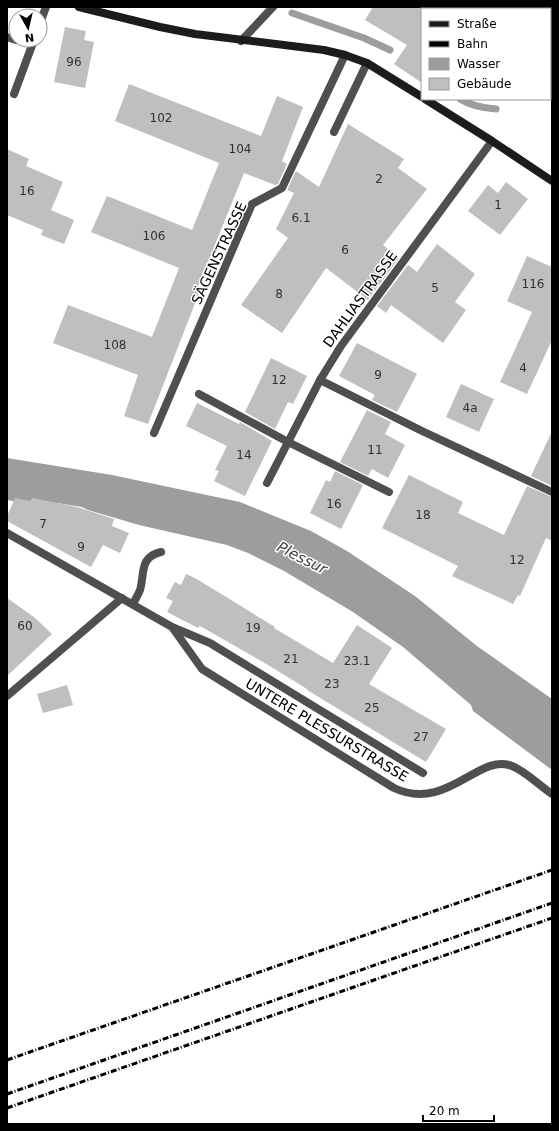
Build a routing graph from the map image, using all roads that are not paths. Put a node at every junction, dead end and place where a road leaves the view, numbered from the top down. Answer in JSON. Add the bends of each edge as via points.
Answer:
{"nodes":[{"id":1,"x":79,"y":7,"type":"edge"},
{"id":2,"x":273,"y":7,"type":"edge"},
{"id":3,"x":241,"y":41,"type":"junction"},
{"id":4,"x":31,"y":48,"type":"edge"},
{"id":5,"x":345,"y":55,"type":"junction"},
{"id":6,"x":367,"y":63,"type":"junction"},
{"id":7,"x":14,"y":94,"type":"dead end"},
{"id":8,"x":421,"y":96,"type":"edge"},
{"id":9,"x":427,"y":100,"type":"edge"},
{"id":10,"x":334,"y":132,"type":"dead end"},
{"id":11,"x":492,"y":141,"type":"junction"},
{"id":12,"x":552,"y":181,"type":"edge"},
{"id":13,"x":320,"y":380,"type":"junction"},
{"id":14,"x":199,"y":394,"type":"dead end"},
{"id":15,"x":154,"y":433,"type":"dead end"},
{"id":16,"x":288,"y":442,"type":"junction"},
{"id":17,"x":267,"y":483,"type":"dead end"},
{"id":18,"x":389,"y":492,"type":"dead end"},
{"id":19,"x":552,"y":492,"type":"edge"},
{"id":20,"x":7,"y":532,"type":"edge"},
{"id":21,"x":161,"y":552,"type":"dead end"},
{"id":22,"x":122,"y":598,"type":"junction"},
{"id":23,"x":133,"y":604,"type":"junction"},
{"id":24,"x":172,"y":627,"type":"junction"},
{"id":25,"x":7,"y":696,"type":"edge"},
{"id":26,"x":423,"y":773,"type":"dead end"},
{"id":27,"x":552,"y":794,"type":"edge"}],
"edges":[{"from":1,"to":3,"type":"street","via":[[160,27]]},
{"from":2,"to":3,"type":"street"},
{"from":3,"to":5,"type":"street","via":[[324,50]]},
{"from":4,"to":7,"type":"street"},
{"from":5,"to":6,"type":"street"},
{"from":5,"to":15,"type":"street","name":"SÄGENSTRASSE","via":[[282,188],[252,204]]},
{"from":6,"to":8,"type":"street"},
{"from":6,"to":10,"type":"street"},
{"from":9,"to":11,"type":"street"},
{"from":11,"to":12,"type":"street"},
{"from":11,"to":13,"type":"street","name":"DAHLIASTRASSE","via":[[341,346]]},
{"from":13,"to":16,"type":"street","name":"DAHLIASTRASSE"},
{"from":13,"to":19,"type":"street"},
{"from":14,"to":16,"type":"street"},
{"from":16,"to":17,"type":"street","name":"DAHLIASTRASSE"},
{"from":16,"to":18,"type":"street"},
{"from":20,"to":22,"type":"street","name":"UNTERE PLESSURSTRASSE"},
{"from":21,"to":23,"type":"street","via":[[152,555],[142,568],[140,590]]},
{"from":22,"to":23,"type":"street","name":"UNTERE PLESSURSTRASSE"},
{"from":22,"to":25,"type":"street"},
{"from":23,"to":24,"type":"street","name":"UNTERE PLESSURSTRASSE"},
{"from":24,"to":26,"type":"street","name":"UNTERE PLESSURSTRASSE","via":[[210,643]]},
{"from":24,"to":27,"type":"street","name":"UNTERE PLESSURSTRASSE","via":[[202,669],[404,793],[438,792],[489,766],[505,764],[518,769]]}]}
